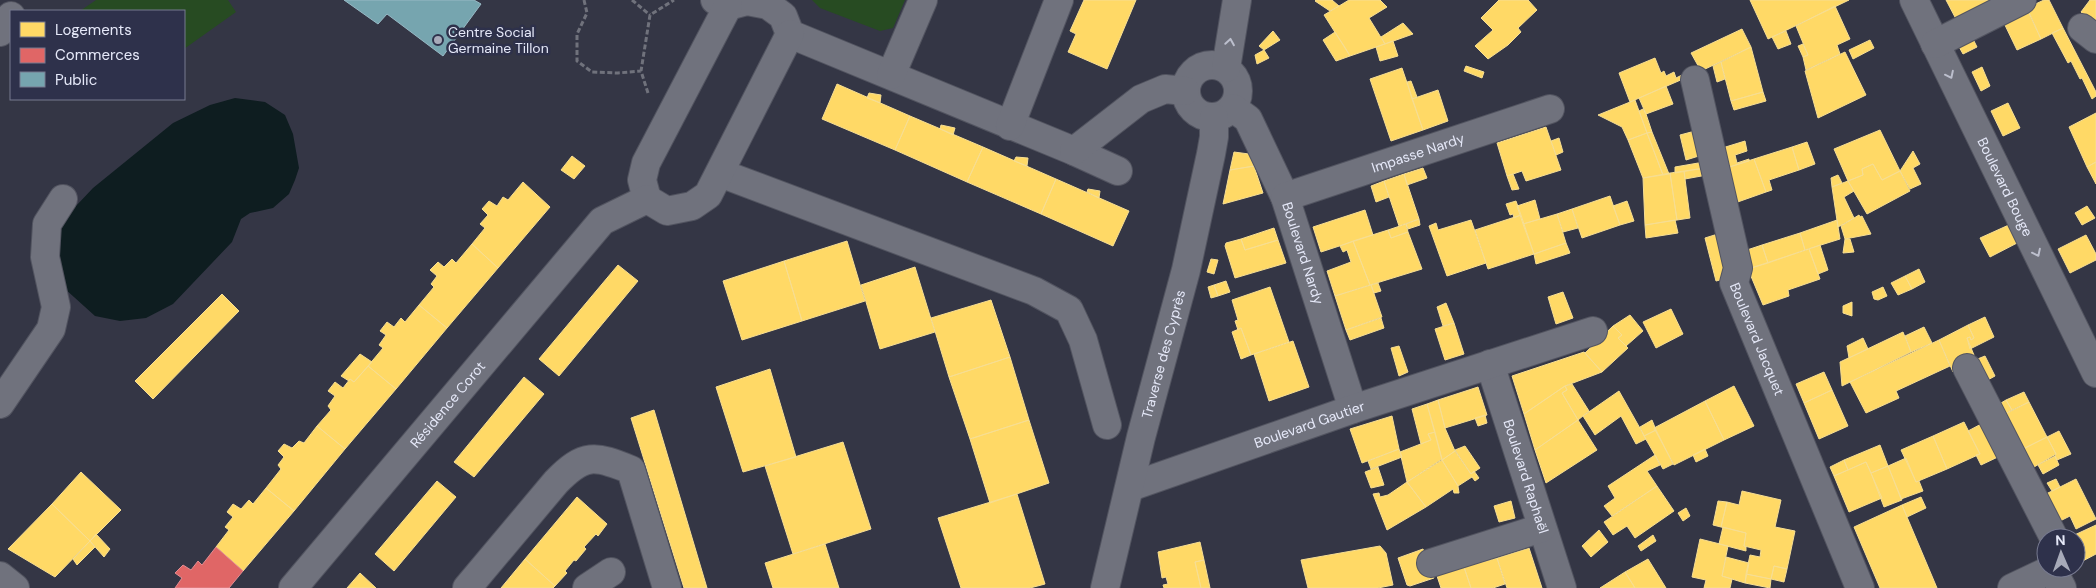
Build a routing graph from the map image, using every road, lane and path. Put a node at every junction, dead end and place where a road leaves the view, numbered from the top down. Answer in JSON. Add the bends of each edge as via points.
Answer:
{"nodes":[{"id":1,"x":24,"y":0,"type":"edge"},
{"id":2,"x":584,"y":0,"type":"edge"},
{"id":3,"x":632,"y":0,"type":"edge"},
{"id":4,"x":674,"y":0,"type":"edge"},
{"id":5,"x":923,"y":0,"type":"edge"},
{"id":6,"x":1059,"y":0,"type":"edge"},
{"id":7,"x":1237,"y":0,"type":"edge"},
{"id":8,"x":1914,"y":0,"type":"edge"},
{"id":9,"x":2022,"y":0,"type":"edge"},
{"id":10,"x":721,"y":3,"type":"edge"},
{"id":11,"x":16,"y":10,"type":"edge"},
{"id":12,"x":650,"y":15,"type":"junction"},
{"id":13,"x":10,"y":17,"type":"edge"},
{"id":14,"x":0,"y":32,"type":"edge"},
{"id":15,"x":790,"y":34,"type":"junction"},
{"id":16,"x":1935,"y":44,"type":"junction"},
{"id":17,"x":1226,"y":68,"type":"junction"},
{"id":18,"x":641,"y":71,"type":"junction"},
{"id":19,"x":890,"y":75,"type":"junction"},
{"id":20,"x":1695,"y":80,"type":"dead end"},
{"id":21,"x":1185,"y":91,"type":"junction"},
{"id":22,"x":648,"y":94,"type":"dead end"},
{"id":23,"x":1550,"y":109,"type":"dead end"},
{"id":24,"x":1223,"y":113,"type":"junction"},
{"id":25,"x":1010,"y":126,"type":"junction"},
{"id":26,"x":1074,"y":151,"type":"junction"},
{"id":27,"x":1118,"y":171,"type":"dead end"},
{"id":28,"x":720,"y":172,"type":"junction"},
{"id":29,"x":1286,"y":197,"type":"junction"},
{"id":30,"x":63,"y":199,"type":"dead end"},
{"id":31,"x":646,"y":199,"type":"junction"},
{"id":32,"x":1593,"y":331,"type":"dead end"},
{"id":33,"x":1490,"y":364,"type":"junction"},
{"id":34,"x":1967,"y":368,"type":"dead end"},
{"id":35,"x":2096,"y":373,"type":"edge"},
{"id":36,"x":0,"y":404,"type":"edge"},
{"id":37,"x":1353,"y":409,"type":"junction"},
{"id":38,"x":1107,"y":425,"type":"dead end"},
{"id":39,"x":1130,"y":487,"type":"junction"},
{"id":40,"x":1542,"y":528,"type":"junction"},
{"id":41,"x":2049,"y":528,"type":"edge"},
{"id":42,"x":1431,"y":563,"type":"dead end"},
{"id":43,"x":611,"y":572,"type":"dead end"},
{"id":44,"x":0,"y":576,"type":"edge"},
{"id":45,"x":2045,"y":578,"type":"edge"},
{"id":46,"x":15,"y":588,"type":"edge"},
{"id":47,"x":293,"y":588,"type":"edge"},
{"id":48,"x":467,"y":588,"type":"edge"},
{"id":49,"x":588,"y":588,"type":"edge"},
{"id":50,"x":667,"y":588,"type":"edge"},
{"id":51,"x":1105,"y":588,"type":"edge"},
{"id":52,"x":1562,"y":588,"type":"edge"},
{"id":53,"x":1860,"y":588,"type":"edge"},
{"id":54,"x":2012,"y":588,"type":"edge"}],
"edges":[{"from":1,"to":11,"type":"street"},
{"from":2,"to":18,"type":"path","via":[[586,13],[578,34],[577,61],[592,72]]},
{"from":3,"to":12,"type":"path"},
{"from":4,"to":12,"type":"path"},
{"from":5,"to":19,"type":"street"},
{"from":6,"to":25,"type":"street"},
{"from":17,"to":7,"type":"street","one_way":true},
{"from":8,"to":16,"type":"street","name":"Boulevard Bouge"},
{"from":9,"to":16,"type":"street"},
{"from":10,"to":15,"type":"street","via":[[747,0],[768,5],[782,16]]},
{"from":10,"to":31,"type":"street","via":[[646,163],[642,180]]},
{"from":12,"to":18,"type":"path"},
{"from":13,"to":14,"type":"street"},
{"from":15,"to":19,"type":"street"},
{"from":15,"to":28,"type":"street"},
{"from":16,"to":35,"type":"street","name":"Boulevard Bouge","one_way":true},
{"from":17,"to":21,"type":"street","via":[[1218,65],[1201,67],[1193,73]]},
{"from":17,"to":24,"type":"street","via":[[1233,74],[1239,92]]},
{"from":18,"to":22,"type":"path"},
{"from":19,"to":25,"type":"street"},
{"from":20,"to":53,"type":"street","name":"Boulevard Jacquet","via":[[1738,268],[1734,283]]},
{"from":21,"to":24,"type":"street","via":[[1194,111],[1203,116]]},
{"from":21,"to":26,"type":"street","via":[[1165,89],[1141,99]]},
{"from":23,"to":29,"type":"street","name":"Impasse Nardy"},
{"from":24,"to":29,"type":"street","name":"Boulevard Nardy","via":[[1248,119]]},
{"from":24,"to":39,"type":"street","name":"Traverse des Cyprès","via":[[1214,137],[1186,270]]},
{"from":25,"to":26,"type":"street"},
{"from":26,"to":27,"type":"street"},
{"from":28,"to":31,"type":"street","via":[[708,195],[692,206],[667,211]]},
{"from":28,"to":38,"type":"street","via":[[1034,291],[1069,310],[1083,340]]},
{"from":29,"to":37,"type":"street","name":"Boulevard Nardy"},
{"from":30,"to":36,"type":"street","via":[[47,224],[45,257],[56,308],[51,328]]},
{"from":31,"to":47,"type":"street","name":"Résidence Corot","via":[[602,220]]},
{"from":32,"to":33,"type":"street","name":"Boulevard Gautier"},
{"from":33,"to":37,"type":"street","name":"Boulevard Gautier"},
{"from":33,"to":40,"type":"street","name":"Boulevard Raphaël"},
{"from":34,"to":41,"type":"street"},
{"from":37,"to":39,"type":"street","name":"Boulevard Gautier"},
{"from":39,"to":51,"type":"street","name":"Traverse des Cyprès"},
{"from":40,"to":42,"type":"street"},
{"from":40,"to":52,"type":"street","name":"Boulevard Raphaël"},
{"from":43,"to":49,"type":"street"},
{"from":44,"to":46,"type":"street"},
{"from":45,"to":54,"type":"street"},
{"from":48,"to":50,"type":"street","via":[[571,466],[593,458],[630,470]]}]}
